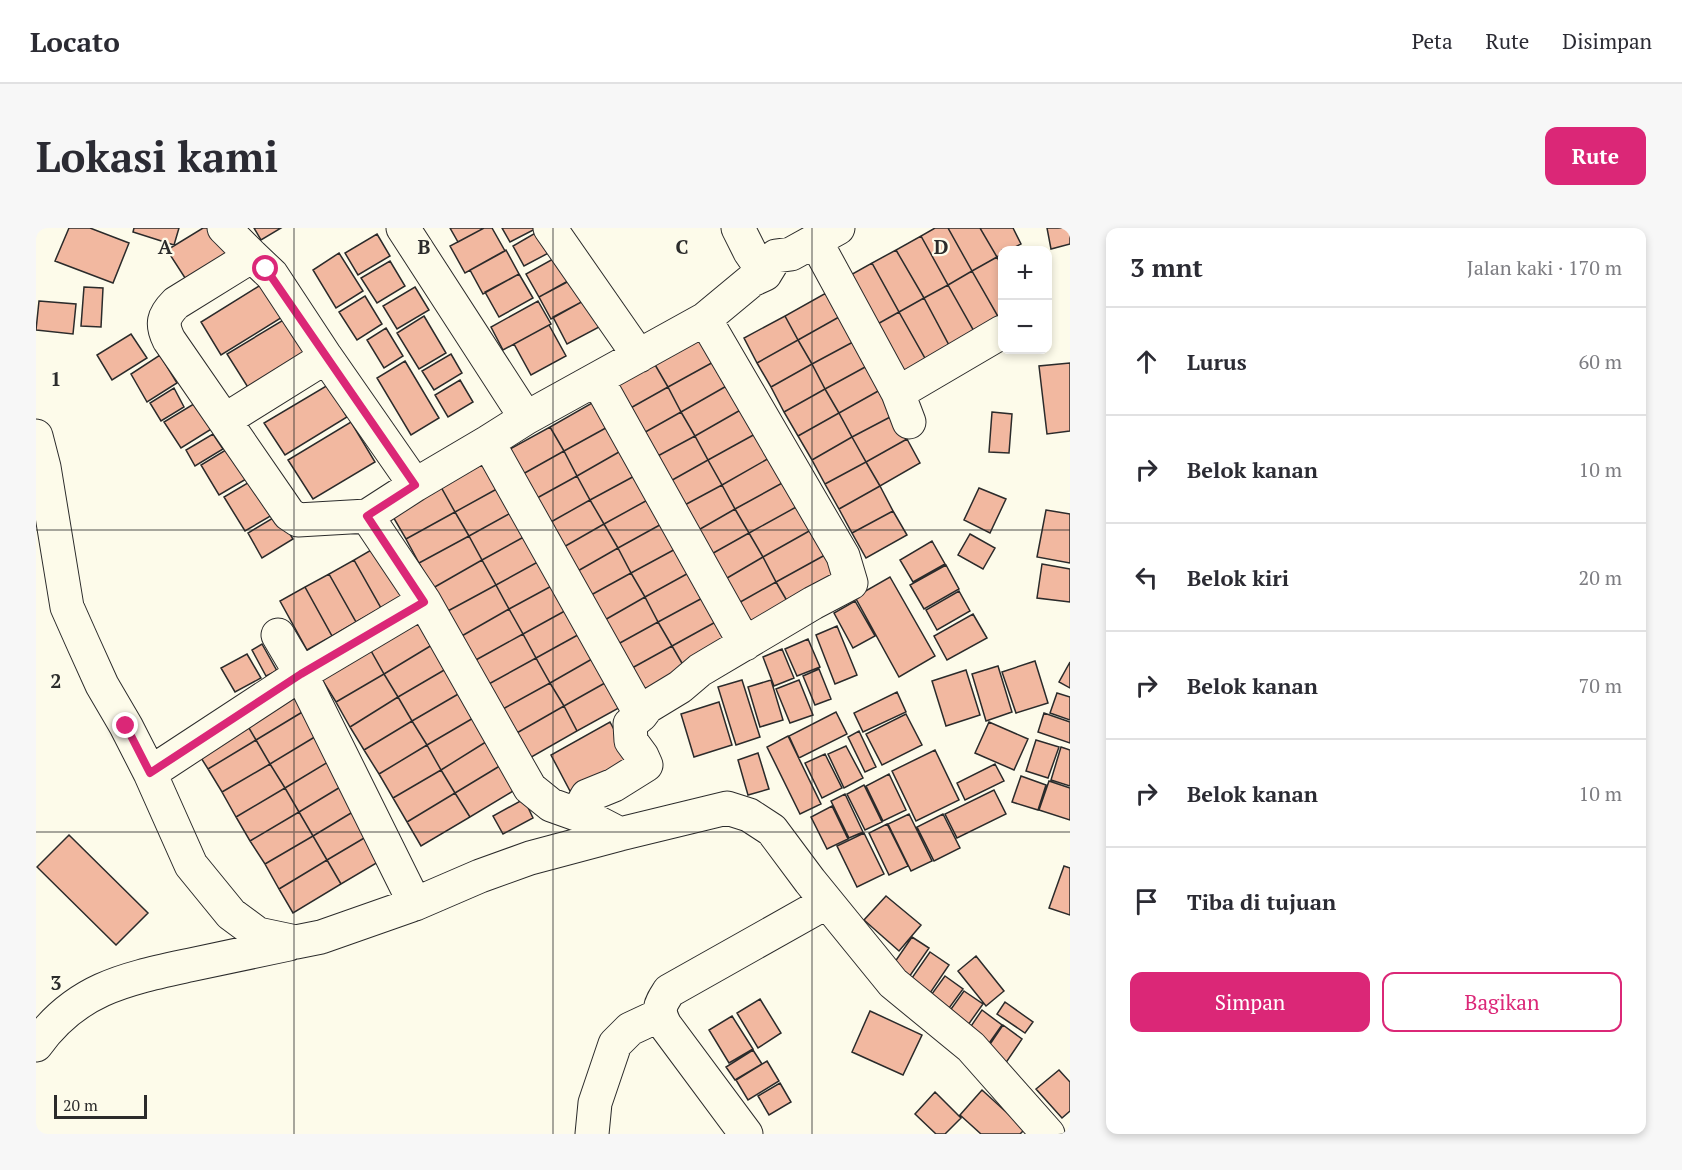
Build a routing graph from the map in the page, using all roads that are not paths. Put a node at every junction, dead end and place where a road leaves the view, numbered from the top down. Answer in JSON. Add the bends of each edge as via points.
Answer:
{"nodes":[{"id":1,"x":224,"y":228,"type":"edge"},
{"id":2,"x":403,"y":228,"type":"edge"},
{"id":3,"x":738,"y":228,"type":"edge"},
{"id":4,"x":559,"y":231,"type":"edge"},
{"id":5,"x":827,"y":234,"type":"edge"},
{"id":6,"x":252,"y":256,"type":"junction"},
{"id":7,"x":765,"y":274,"type":"junction"},
{"id":8,"x":705,"y":319,"type":"junction"},
{"id":9,"x":998,"y":336,"type":"edge"},
{"id":10,"x":639,"y":356,"type":"junction"},
{"id":11,"x":326,"y":357,"type":"junction"},
{"id":12,"x":597,"y":379,"type":"junction"},
{"id":13,"x":526,"y":418,"type":"junction"},
{"id":14,"x":225,"y":420,"type":"junction"},
{"id":15,"x":36,"y":436,"type":"edge"},
{"id":16,"x":488,"y":442,"type":"junction"},
{"id":17,"x":415,"y":485,"type":"junction"},
{"id":18,"x":367,"y":516,"type":"junction"},
{"id":19,"x":424,"y":602,"type":"junction"},
{"id":20,"x":278,"y":635,"type":"dead end"},
{"id":21,"x":745,"y":644,"type":"junction"},
{"id":22,"x":301,"y":674,"type":"junction"},
{"id":23,"x":641,"y":716,"type":"junction"},
{"id":24,"x":150,"y":773,"type":"junction"},
{"id":25,"x":578,"y":814,"type":"junction"},
{"id":26,"x":620,"y":834,"type":"junction"},
{"id":27,"x":827,"y":902,"type":"junction"},
{"id":28,"x":415,"y":904,"type":"junction"},
{"id":29,"x":296,"y":942,"type":"junction"},
{"id":30,"x":660,"y":1014,"type":"junction"},
{"id":31,"x":36,"y":1046,"type":"edge"},
{"id":32,"x":592,"y":1134,"type":"edge"},
{"id":33,"x":746,"y":1134,"type":"edge"},
{"id":34,"x":1048,"y":1134,"type":"edge"}],
"edges":[{"from":1,"to":6,"type":"street"},
{"from":2,"to":13,"type":"street"},
{"from":3,"to":7,"type":"street"},
{"from":4,"to":10,"type":"street"},
{"from":5,"to":7,"type":"street","via":[[791,254],[776,256]]},
{"from":5,"to":9,"type":"street","via":[[904,407]]},
{"from":6,"to":11,"type":"street","via":[[272,275]]},
{"from":6,"to":14,"type":"street","via":[[176,303],[164,321],[169,340]]},
{"from":7,"to":8,"type":"street"},
{"from":8,"to":10,"type":"street"},
{"from":8,"to":21,"type":"street","via":[[843,556],[851,583]]},
{"from":10,"to":12,"type":"street"},
{"from":11,"to":14,"type":"street"},
{"from":11,"to":17,"type":"street"},
{"from":12,"to":13,"type":"street"},
{"from":12,"to":21,"type":"street"},
{"from":13,"to":16,"type":"street"},
{"from":14,"to":18,"type":"street","via":[[289,514],[298,520]]},
{"from":15,"to":24,"type":"street","via":[[67,607],[102,685]]},
{"from":16,"to":17,"type":"street"},
{"from":16,"to":23,"type":"street"},
{"from":17,"to":18,"type":"street"},
{"from":18,"to":19,"type":"street"},
{"from":19,"to":22,"type":"street"},
{"from":19,"to":25,"type":"street","via":[[530,788],[551,805]]},
{"from":20,"to":22,"type":"street"},
{"from":21,"to":23,"type":"street","via":[[700,670],[647,707]]},
{"from":22,"to":24,"type":"street"},
{"from":22,"to":28,"type":"street"},
{"from":23,"to":25,"type":"street","via":[[630,724],[631,741],[646,765],[587,796]]},
{"from":24,"to":29,"type":"street","via":[[191,865],[231,914],[258,934]]},
{"from":25,"to":26,"type":"street"},
{"from":26,"to":27,"type":"street","via":[[727,808],[749,815],[772,830]]},
{"from":26,"to":28,"type":"street","via":[[530,858]]},
{"from":27,"to":30,"type":"street","via":[[669,991],[660,1005]]},
{"from":27,"to":34,"type":"street","via":[[893,984],[971,1047]]},
{"from":28,"to":29,"type":"street"},
{"from":29,"to":31,"type":"street","via":[[138,976],[103,988],[65,1013]]},
{"from":30,"to":32,"type":"street","via":[[630,1029],[615,1044],[595,1103]]},
{"from":30,"to":33,"type":"street","via":[[664,1025]]}]}
